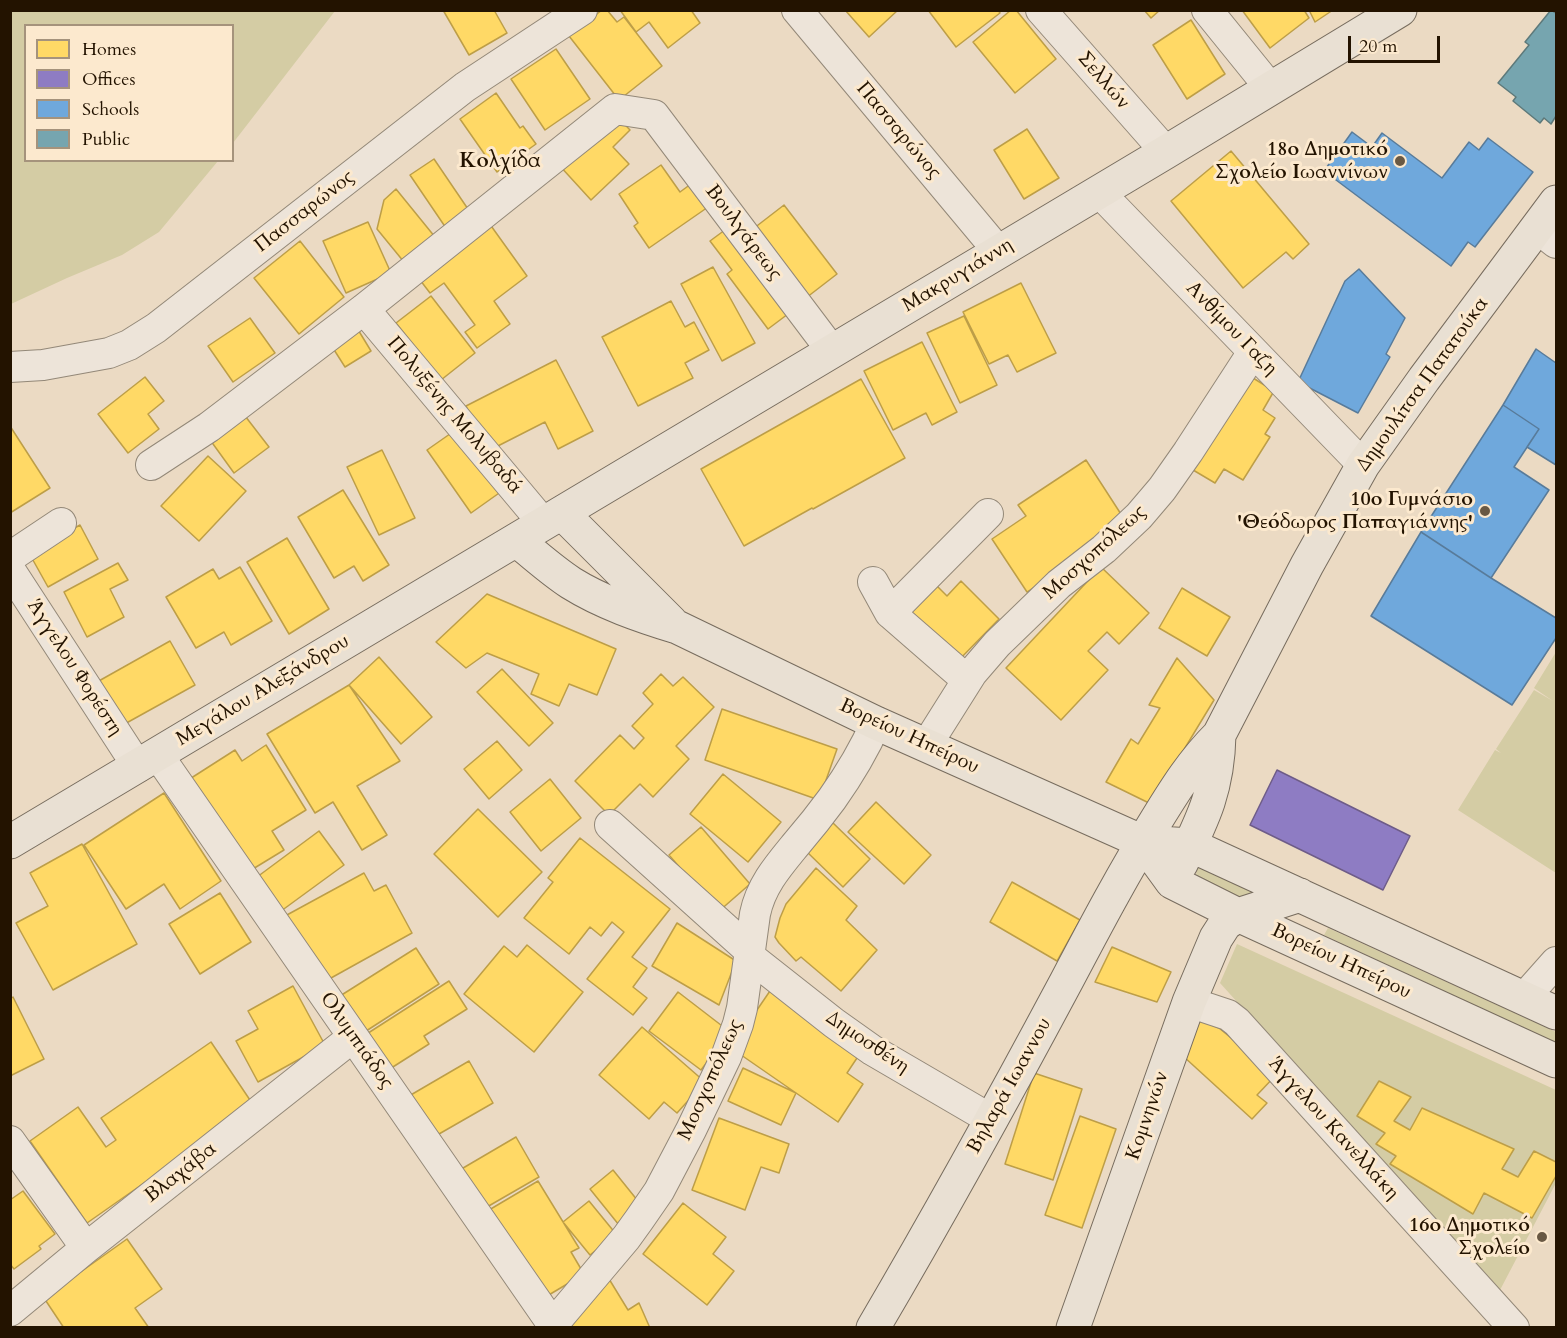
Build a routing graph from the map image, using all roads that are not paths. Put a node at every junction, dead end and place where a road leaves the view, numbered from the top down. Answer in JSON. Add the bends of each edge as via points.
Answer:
{"nodes":[{"id":1,"x":582,"y":10,"type":"edge"},
{"id":2,"x":797,"y":10,"type":"edge"},
{"id":3,"x":1041,"y":10,"type":"edge"},
{"id":4,"x":1207,"y":10,"type":"edge"},
{"id":5,"x":1400,"y":10,"type":"edge"},
{"id":6,"x":1271,"y":89,"type":"junction"},
{"id":7,"x":1166,"y":153,"type":"junction"},
{"id":8,"x":1099,"y":192,"type":"junction"},
{"id":9,"x":1557,"y":202,"type":"edge"},
{"id":10,"x":1547,"y":235,"type":"edge"},
{"id":11,"x":999,"y":252,"type":"junction"},
{"id":12,"x":364,"y":309,"type":"junction"},
{"id":13,"x":832,"y":351,"type":"junction"},
{"id":14,"x":1253,"y":352,"type":"junction"},
{"id":15,"x":10,"y":368,"type":"edge"},
{"id":16,"x":151,"y":465,"type":"dead end"},
{"id":17,"x":1363,"y":465,"type":"junction"},
{"id":18,"x":988,"y":514,"type":"dead end"},
{"id":19,"x":553,"y":519,"type":"junction"},
{"id":20,"x":61,"y":523,"type":"dead end"},
{"id":21,"x":516,"y":540,"type":"junction"},
{"id":22,"x":10,"y":557,"type":"edge"},
{"id":23,"x":10,"y":570,"type":"edge"},
{"id":24,"x":873,"y":582,"type":"dead end"},
{"id":25,"x":890,"y":613,"type":"junction"},
{"id":26,"x":677,"y":627,"type":"junction"},
{"id":27,"x":967,"y":680,"type":"junction"},
{"id":28,"x":876,"y":723,"type":"junction"},
{"id":29,"x":1219,"y":735,"type":"junction"},
{"id":30,"x":926,"y":746,"type":"junction"},
{"id":31,"x":148,"y":761,"type":"junction"},
{"id":32,"x":610,"y":825,"type":"dead end"},
{"id":33,"x":10,"y":842,"type":"edge"},
{"id":34,"x":1143,"y":842,"type":"junction"},
{"id":35,"x":1190,"y":845,"type":"junction"},
{"id":36,"x":1172,"y":882,"type":"junction"},
{"id":37,"x":1300,"y":895,"type":"junction"},
{"id":38,"x":1238,"y":915,"type":"junction"},
{"id":39,"x":688,"y":917,"type":"dead end"},
{"id":40,"x":749,"y":955,"type":"junction"},
{"id":41,"x":1557,"y":962,"type":"edge"},
{"id":42,"x":1524,"y":998,"type":"junction"},
{"id":43,"x":1189,"y":1002,"type":"junction"},
{"id":44,"x":1557,"y":1013,"type":"edge"},
{"id":45,"x":353,"y":1037,"type":"junction"},
{"id":46,"x":1557,"y":1061,"type":"edge"},
{"id":47,"x":992,"y":1120,"type":"junction"},
{"id":48,"x":10,"y":1141,"type":"edge"},
{"id":49,"x":86,"y":1248,"type":"junction"},
{"id":50,"x":10,"y":1311,"type":"edge"},
{"id":51,"x":10,"y":1323,"type":"edge"},
{"id":52,"x":553,"y":1326,"type":"edge"},
{"id":53,"x":15,"y":1328,"type":"edge"},
{"id":54,"x":873,"y":1328,"type":"edge"},
{"id":55,"x":1073,"y":1328,"type":"edge"},
{"id":56,"x":1514,"y":1328,"type":"edge"}],
"edges":[{"from":1,"to":15,"type":"street","name":"Πασσαρώνος","via":[[465,87],[147,334],[109,353]]},
{"from":2,"to":11,"type":"street","name":"Πασσαρώνος"},
{"from":3,"to":7,"type":"street","name":"Σελλών"},
{"from":4,"to":6,"type":"street"},
{"from":5,"to":6,"type":"main road","name":"Μακρυγιάννη"},
{"from":6,"to":7,"type":"main road","name":"Μακρυγιάννη"},
{"from":7,"to":8,"type":"main road","name":"Μακρυγιάννη"},
{"from":8,"to":11,"type":"main road","name":"Μακρυγιάννη"},
{"from":8,"to":14,"type":"street","name":"Ανθίμου Γαζη"},
{"from":9,"to":10,"type":"main road","name":"Δημουλίτσα Πατατούκα"},
{"from":10,"to":17,"type":"main road","name":"Δημουλίτσα Πατατούκα","via":[[1424,379]]},
{"from":11,"to":13,"type":"main road","name":"Μακρυγιάννη"},
{"from":12,"to":13,"type":"street","name":"Βουλγάρεως","via":[[615,109],[654,115]]},
{"from":12,"to":16,"type":"street","via":[[209,427]]},
{"from":12,"to":19,"type":"street","name":"Πολυξένης Μολυβαδά"},
{"from":13,"to":19,"type":"main road","name":"Μακρυγιάννη"},
{"from":14,"to":17,"type":"street","name":"Ανθίμου Γαζη"},
{"from":14,"to":27,"type":"street","name":"Μοσχοπόλεως","via":[[1162,489],[1104,549],[1031,610]]},
{"from":17,"to":29,"type":"main road","name":"Δημουλίτσα Πατατούκα"},
{"from":18,"to":25,"type":"street"},
{"from":19,"to":21,"type":"main road","name":"Μακρυγιάννη"},
{"from":19,"to":26,"type":"main road","name":"Βορείου Ηπείρου"},
{"from":20,"to":22,"type":"street"},
{"from":21,"to":26,"type":"main road","name":"Βορείου Ηπείρου","via":[[570,583],[644,617]]},
{"from":21,"to":31,"type":"main road","name":"Μεγάλου Αλεξάνδρου"},
{"from":23,"to":31,"type":"street","name":"Άγγελου Φορέστη"},
{"from":24,"to":25,"type":"street"},
{"from":25,"to":27,"type":"street"},
{"from":26,"to":28,"type":"main road","name":"Βορείου Ηπείρου"},
{"from":27,"to":30,"type":"street","name":"Μοσχοπόλεως"},
{"from":28,"to":30,"type":"main road","name":"Βορείου Ηπείρου"},
{"from":28,"to":40,"type":"street","name":"Μοσχοπόλεως","via":[[831,799],[762,891],[754,914]]},
{"from":29,"to":34,"type":"main road","name":"Δημουλίτσα Πατατούκα","via":[[1190,768]]},
{"from":29,"to":35,"type":"main road","name":"Δημουλίτσα Πατατούκα","via":[[1219,758],[1208,808]]},
{"from":30,"to":34,"type":"main road","name":"Βορείου Ηπείρου"},
{"from":31,"to":33,"type":"main road","name":"Μεγάλου Αλεξάνδρου"},
{"from":31,"to":45,"type":"street","name":"Ολυμπιάδος"},
{"from":32,"to":40,"type":"street","name":"Δημοσθένη"},
{"from":34,"to":35,"type":"main road","name":"Βορείου Ηπείρου"},
{"from":34,"to":36,"type":"main road","name":"Βορείου Ηπείρου"},
{"from":34,"to":47,"type":"main road","name":"Βηλαρά Ιωαννου"},
{"from":35,"to":36,"type":"main road","name":"Δημουλίτσα Πατατούκα"},
{"from":35,"to":37,"type":"main road","name":"Βορείου Ηπείρου"},
{"from":36,"to":38,"type":"main road","name":"Βορείου Ηπείρου"},
{"from":37,"to":38,"type":"main road"},
{"from":37,"to":42,"type":"main road","name":"Βορείου Ηπείρου"},
{"from":38,"to":43,"type":"main road","name":"Κομνηνών","via":[[1225,924],[1216,938]]},
{"from":38,"to":46,"type":"main road","name":"Βορείου Ηπείρου"},
{"from":39,"to":40,"type":"street"},
{"from":40,"to":47,"type":"street","name":"Δημοσθένη","via":[[872,1050]]},
{"from":40,"to":52,"type":"street","name":"Μοσχοπόλεως","via":[[734,1036],[672,1166],[626,1238]]},
{"from":41,"to":42,"type":"street"},
{"from":42,"to":44,"type":"main road","name":"Βορείου Ηπείρου"},
{"from":43,"to":55,"type":"main road","name":"Κομνηνών"},
{"from":43,"to":56,"type":"street","name":"Άγγελου Κανελλάκη","via":[[1237,1022]]},
{"from":45,"to":49,"type":"street","name":"Βλαχάβα"},
{"from":45,"to":52,"type":"street","name":"Ολυμπιάδος"},
{"from":47,"to":54,"type":"main road","name":"Βηλαρά Ιωαννου"},
{"from":48,"to":49,"type":"street"},
{"from":49,"to":50,"type":"street","name":"Βλαχάβα"},
{"from":51,"to":53,"type":"street"}]}
